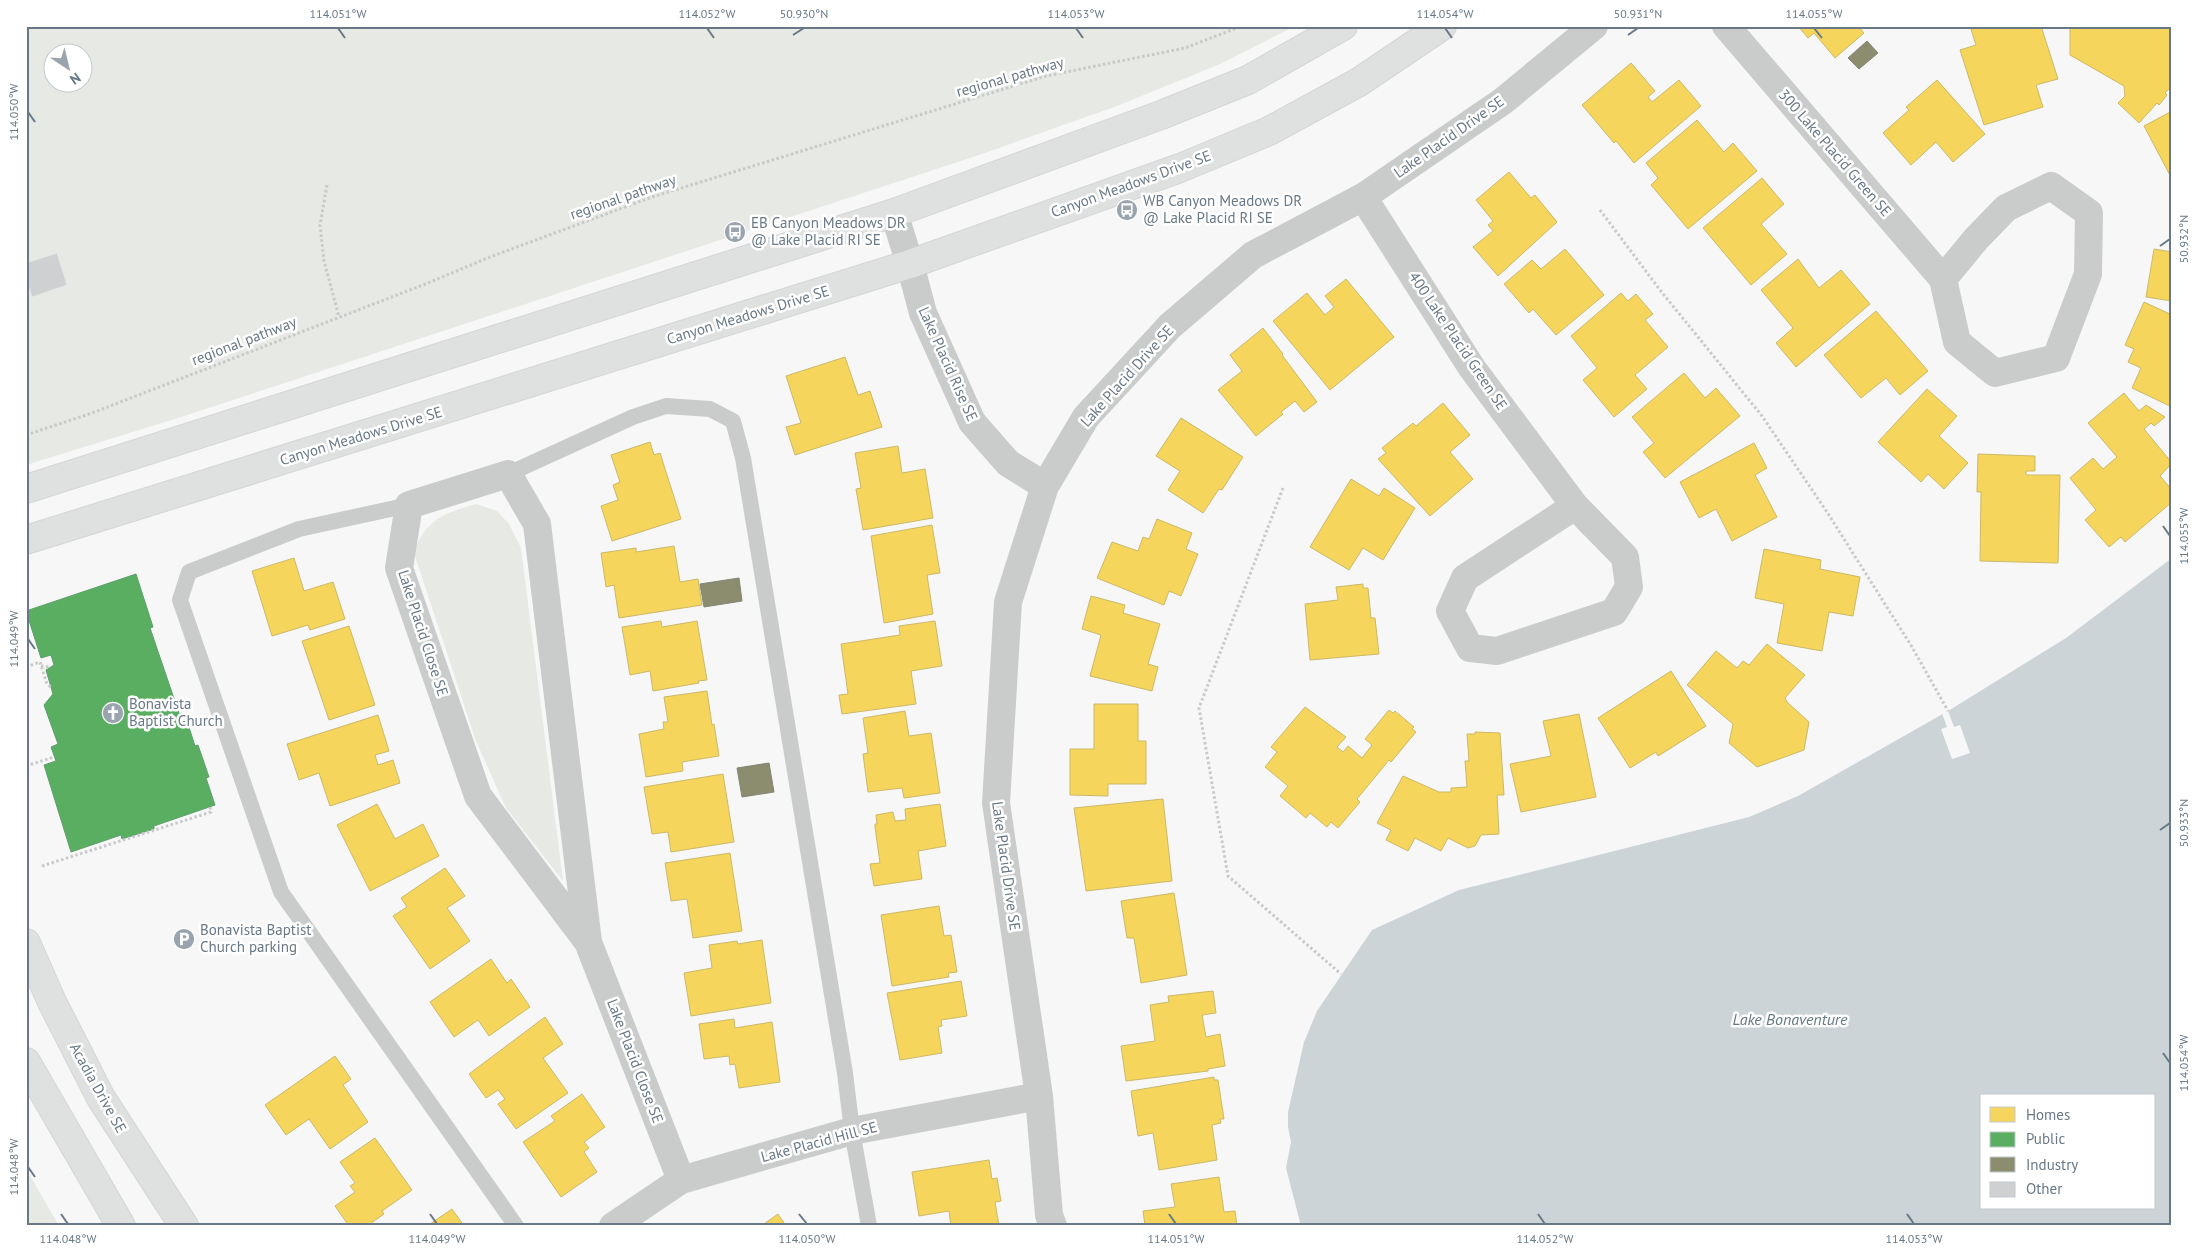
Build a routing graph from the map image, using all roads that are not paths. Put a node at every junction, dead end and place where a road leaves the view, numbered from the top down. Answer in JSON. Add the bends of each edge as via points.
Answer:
{"nodes":[{"id":1,"x":1343,"y":26,"type":"edge"},
{"id":2,"x":1442,"y":26,"type":"edge"},
{"id":3,"x":1594,"y":26,"type":"edge"},
{"id":4,"x":1726,"y":26,"type":"edge"},
{"id":5,"x":1363,"y":197,"type":"junction"},
{"id":6,"x":894,"y":213,"type":"junction"},
{"id":7,"x":910,"y":264,"type":"junction"},
{"id":8,"x":1943,"y":279,"type":"junction"},
{"id":9,"x":508,"y":474,"type":"junction"},
{"id":10,"x":1045,"y":486,"type":"junction"},
{"id":11,"x":26,"y":488,"type":"edge"},
{"id":12,"x":410,"y":505,"type":"junction"},
{"id":13,"x":1575,"y":506,"type":"junction"},
{"id":14,"x":26,"y":540,"type":"edge"},
{"id":15,"x":588,"y":942,"type":"junction"},
{"id":16,"x":26,"y":943,"type":"edge"},
{"id":17,"x":26,"y":1062,"type":"edge"},
{"id":18,"x":1039,"y":1096,"type":"junction"},
{"id":19,"x":852,"y":1131,"type":"junction"},
{"id":20,"x":681,"y":1180,"type":"junction"},
{"id":21,"x":121,"y":1226,"type":"edge"},
{"id":22,"x":184,"y":1226,"type":"edge"},
{"id":23,"x":516,"y":1226,"type":"edge"},
{"id":24,"x":613,"y":1226,"type":"edge"},
{"id":25,"x":869,"y":1226,"type":"edge"},
{"id":26,"x":1053,"y":1226,"type":"edge"}],
"edges":[{"from":1,"to":6,"type":"main road","via":[[1248,80]]},
{"from":2,"to":7,"type":"main road","name":"Canyon Meadows Drive SE","via":[[1359,82],[1269,131],[1180,168]]},
{"from":3,"to":5,"type":"street","name":"Lake Placid Drive SE","via":[[1503,101]]},
{"from":4,"to":8,"type":"street","name":"300 Lake Placid Green SE"},
{"from":5,"to":10,"type":"street","name":"Lake Placid Drive SE","via":[[1253,255],[1170,326],[1086,417]]},
{"from":5,"to":13,"type":"street","name":"400 Lake Placid Green SE","via":[[1472,368]]},
{"from":6,"to":7,"type":"street","name":"Lake Placid Rise SE"},
{"from":6,"to":11,"type":"main road"},
{"from":7,"to":10,"type":"street","name":"Lake Placid Rise SE","via":[[922,313],[972,422],[1008,463]]},
{"from":7,"to":14,"type":"main road","name":"Canyon Meadows Drive SE"},
{"from":8,"to":8,"type":"street","name":"300 Lake Placid Green SE","via":[[1957,342],[1996,373],[2056,358],[2088,274],[2089,213],[2051,186],[2006,208]]},
{"from":9,"to":12,"type":"street"},
{"from":9,"to":15,"type":"street","name":"Lake Placid Close SE","via":[[537,524]]},
{"from":9,"to":19,"type":"lane","via":[[633,417],[666,406],[710,409],[733,421],[743,458]]},
{"from":10,"to":18,"type":"street","name":"Lake Placid Drive SE","via":[[1008,602],[996,803]]},
{"from":12,"to":15,"type":"street","name":"Lake Placid Close SE","via":[[399,568],[478,796]]},
{"from":12,"to":23,"type":"lane","via":[[299,529],[189,572],[180,600],[281,892]]},
{"from":13,"to":13,"type":"street","name":"400 Lake Placid Green SE","via":[[1465,578],[1450,611],[1470,648],[1498,651],[1614,612],[1629,587],[1625,556]]},
{"from":15,"to":20,"type":"street","name":"Lake Placid Close SE"},
{"from":16,"to":22,"type":"main road","name":"Acadia Drive SE","via":[[101,1098]]},
{"from":17,"to":21,"type":"main road"},
{"from":18,"to":19,"type":"street","name":"Lake Placid Hill SE"},
{"from":18,"to":26,"type":"street","name":"Lake Placid Drive SE","via":[[1049,1215]]},
{"from":19,"to":20,"type":"street","name":"Lake Placid Hill SE"},
{"from":19,"to":25,"type":"lane"},
{"from":20,"to":24,"type":"street","name":"Lake Placid Hill SE"}]}
